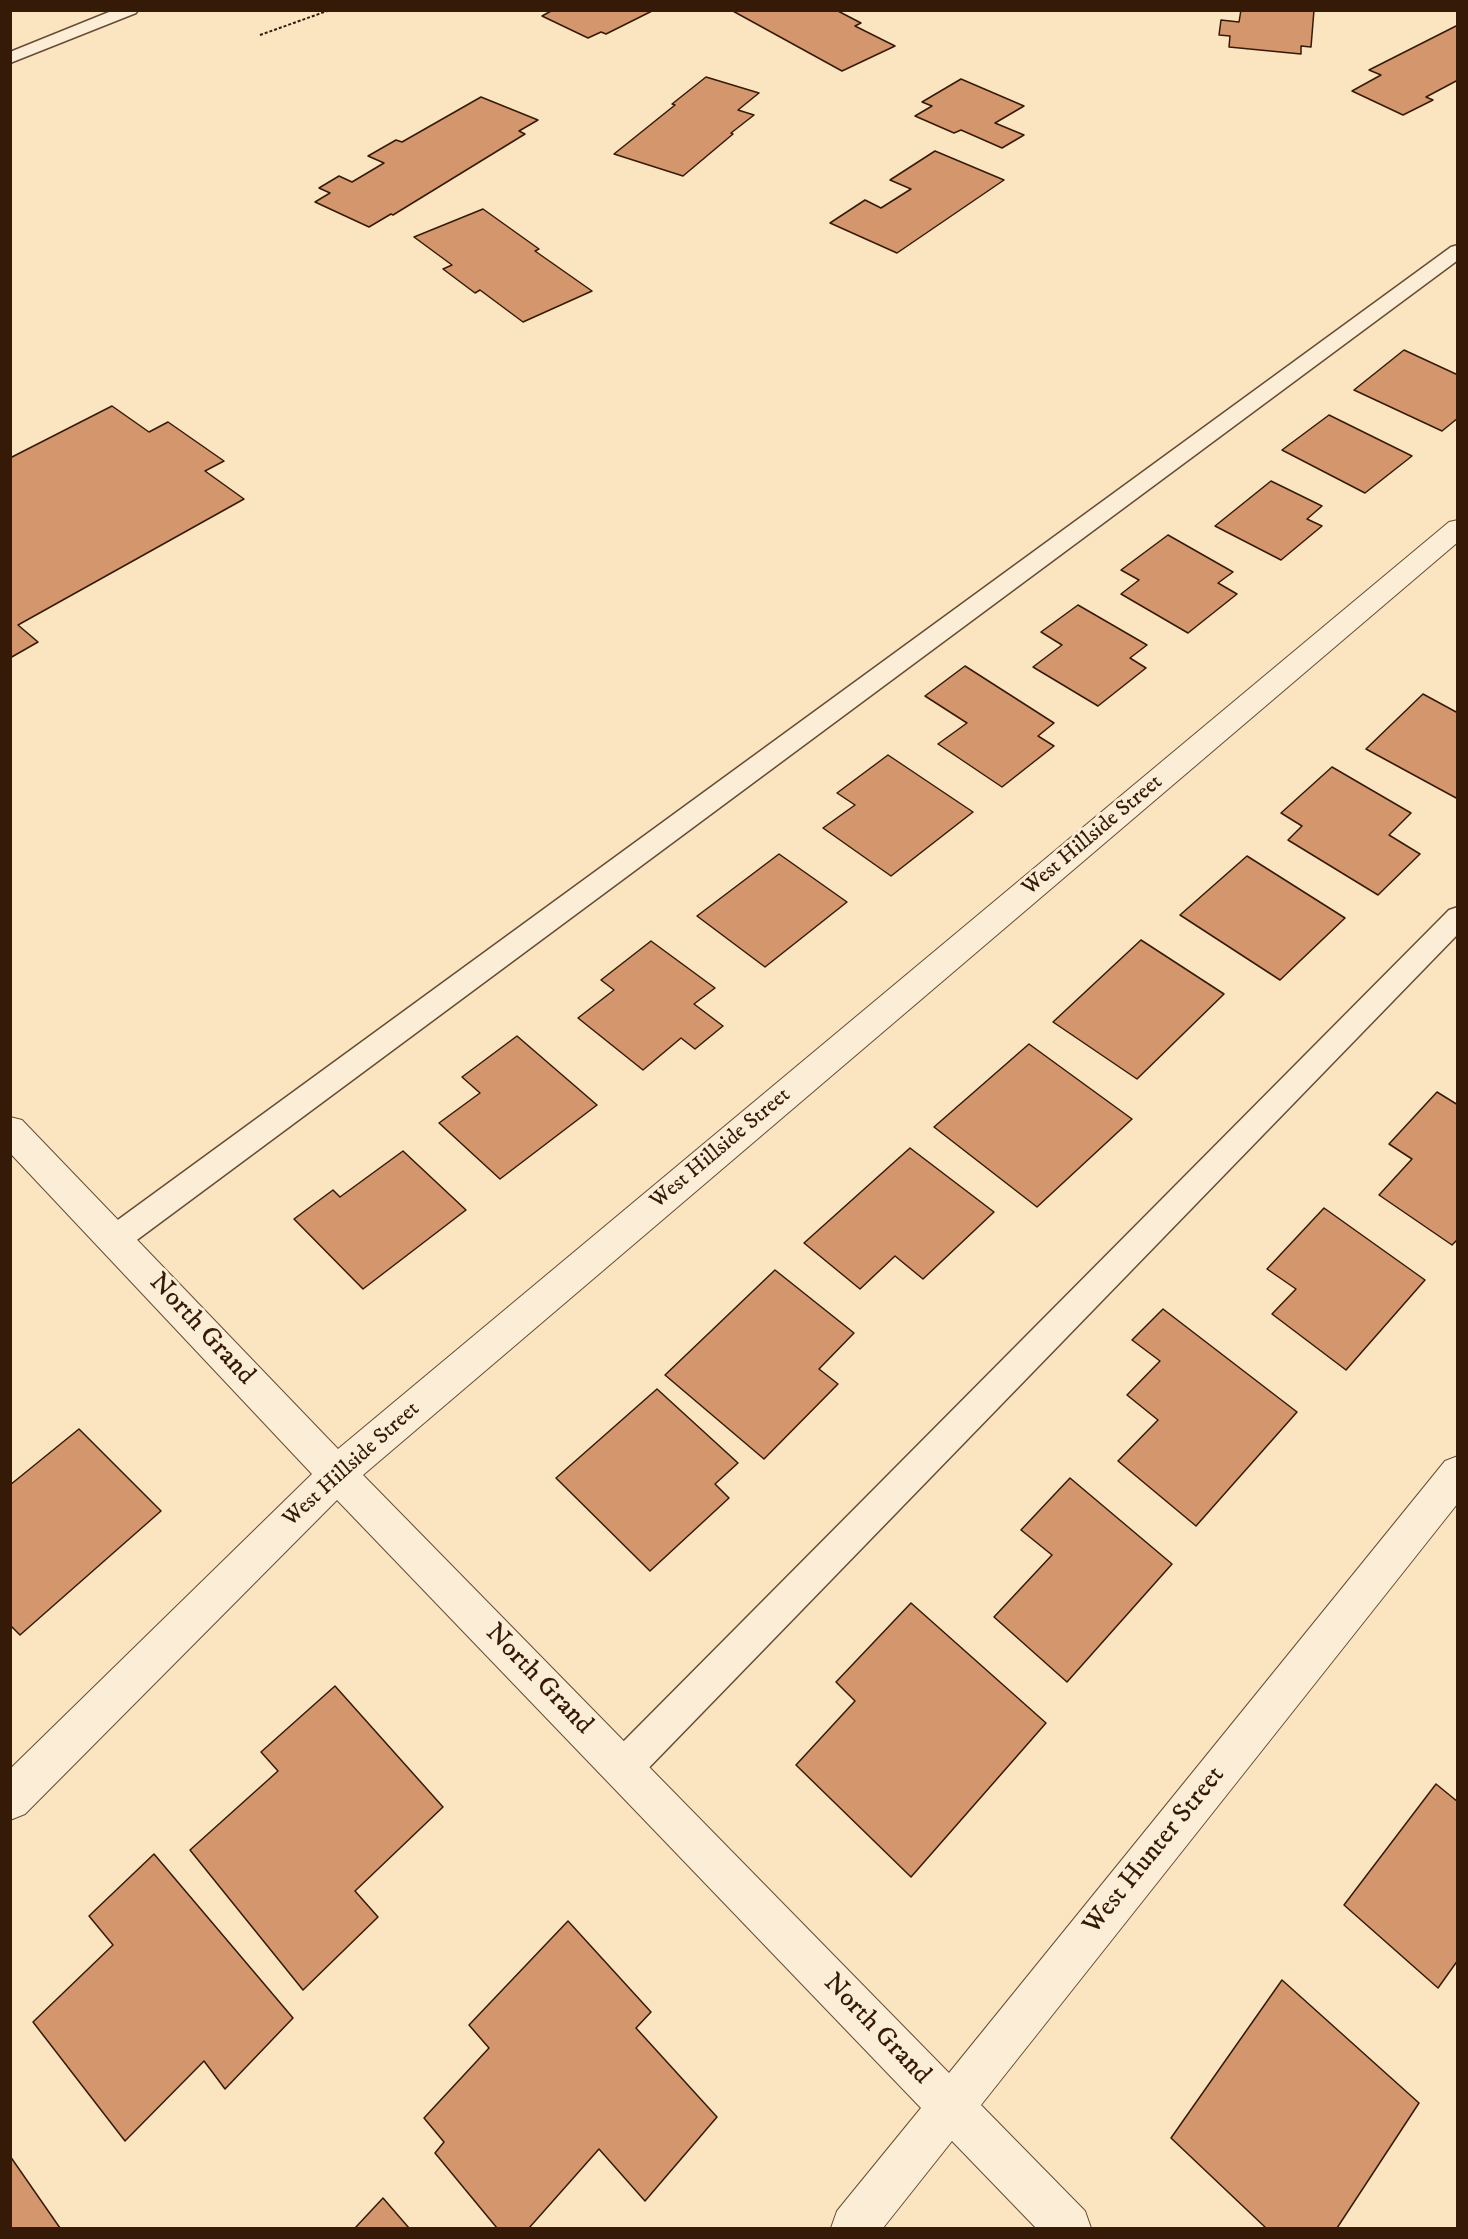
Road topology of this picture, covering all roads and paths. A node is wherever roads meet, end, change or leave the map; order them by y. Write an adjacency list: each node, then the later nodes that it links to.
1 (130, 10): 4 (lane)
2 (330, 10): 3 (path)
3 (260, 35)
4 (10, 58)
5 (1458, 251): 9 (lane)
6 (1458, 528): 11 (street, West Hillside Street)
7 (1458, 917): 12 (lane)
8 (10, 1130): 9 (street, North Grand)
9 (115, 1239): 11 (street, North Grand)
10 (1458, 1473): 14 (street, West Hunter Street)
11 (338, 1474): 12 (street, North Grand); 13 (street, West Hillside Street)
12 (623, 1768): 14 (street, North Grand)
13 (10, 1799)
14 (951, 2107): 15 (street, West Hunter Street); 16 (street, North Grand)
15 (854, 2229)
16 (1068, 2229)

